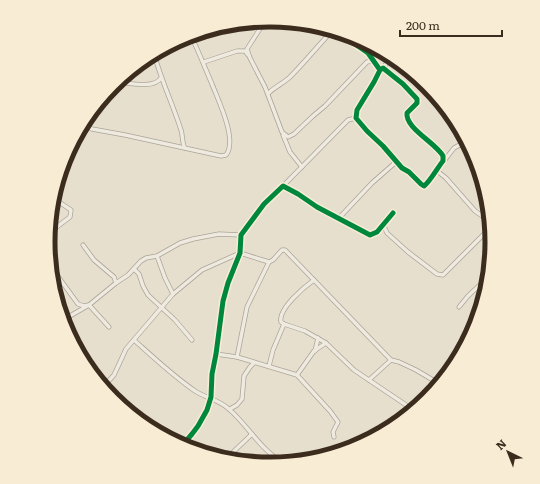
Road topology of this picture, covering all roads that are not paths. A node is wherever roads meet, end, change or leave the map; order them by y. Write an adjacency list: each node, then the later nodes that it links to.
1 (262, 27): 5 (street)
2 (328, 35): 14 (street)
3 (193, 41): 7 (street)
4 (356, 45): 8 (street)
5 (250, 58): 7 (street); 13 (street)
6 (156, 60): 11 (street)
7 (204, 62): 20 (street)
8 (374, 62): 10 (street); 18 (street)
9 (387, 62): 10 (street)
10 (381, 69): 16 (street); 22 (street)
11 (161, 78): 12 (street); 20 (street)
12 (126, 82)
13 (265, 87): 14 (street); 15 (street)
14 (271, 90): 15 (street)
15 (268, 94): 18 (street)
16 (356, 118): 21 (street); 23 (street)
17 (89, 126): 20 (street)
18 (282, 132): 23 (street)
19 (461, 144): 22 (street)
20 (186, 148)
21 (396, 162): 24 (street); 29 (street)
22 (443, 162): 24 (street)
23 (302, 167): 25 (street)
24 (436, 170): 28 (street)
25 (284, 186): 29 (street); 33 (street)
26 (59, 202): 31 (street)
27 (394, 213): 30 (street)
28 (483, 217)
29 (339, 218): 30 (street)
30 (383, 224): 32 (street)
31 (55, 228)
32 (485, 233)
33 (241, 235): 35 (street); 36 (street)
34 (83, 244): 41 (street)
35 (240, 253): 37 (street); 43 (street); 55 (street)
36 (157, 256): 38 (street); 43 (street)
37 (269, 262): 40 (street); 56 (street)
38 (134, 269): 41 (street); 45 (street)
39 (58, 276): 44 (street)
40 (314, 280): 48 (street); 57 (street)
41 (116, 283): 44 (street)
42 (481, 284): 46 (street)
43 (173, 294): 45 (street)
44 (89, 305): 47 (street); 49 (street)
45 (161, 307): 51 (street); 52 (street)
46 (459, 307)
47 (68, 317)
48 (284, 324): 50 (street); 59 (street)
49 (109, 327)
50 (318, 338): 53 (street); 54 (street)
51 (134, 340): 63 (street); 64 (street)
52 (192, 340)
53 (326, 343): 54 (street); 61 (street)
54 (314, 351): 60 (street)
55 (216, 354): 56 (street); 64 (street)
56 (237, 357): 58 (street)
57 (391, 360): 61 (street); 62 (street)
58 (254, 363): 59 (street); 66 (street)
59 (269, 366): 60 (street)
60 (297, 375): 68 (street)
61 (369, 380): 65 (street)
62 (434, 381)
63 (107, 383)
64 (211, 397): 66 (street); 69 (street)
65 (409, 407)
66 (230, 409): 67 (street)
67 (252, 434): 70 (street); 71 (street)
68 (334, 437)
69 (186, 441)
70 (232, 454)
71 (275, 457)

